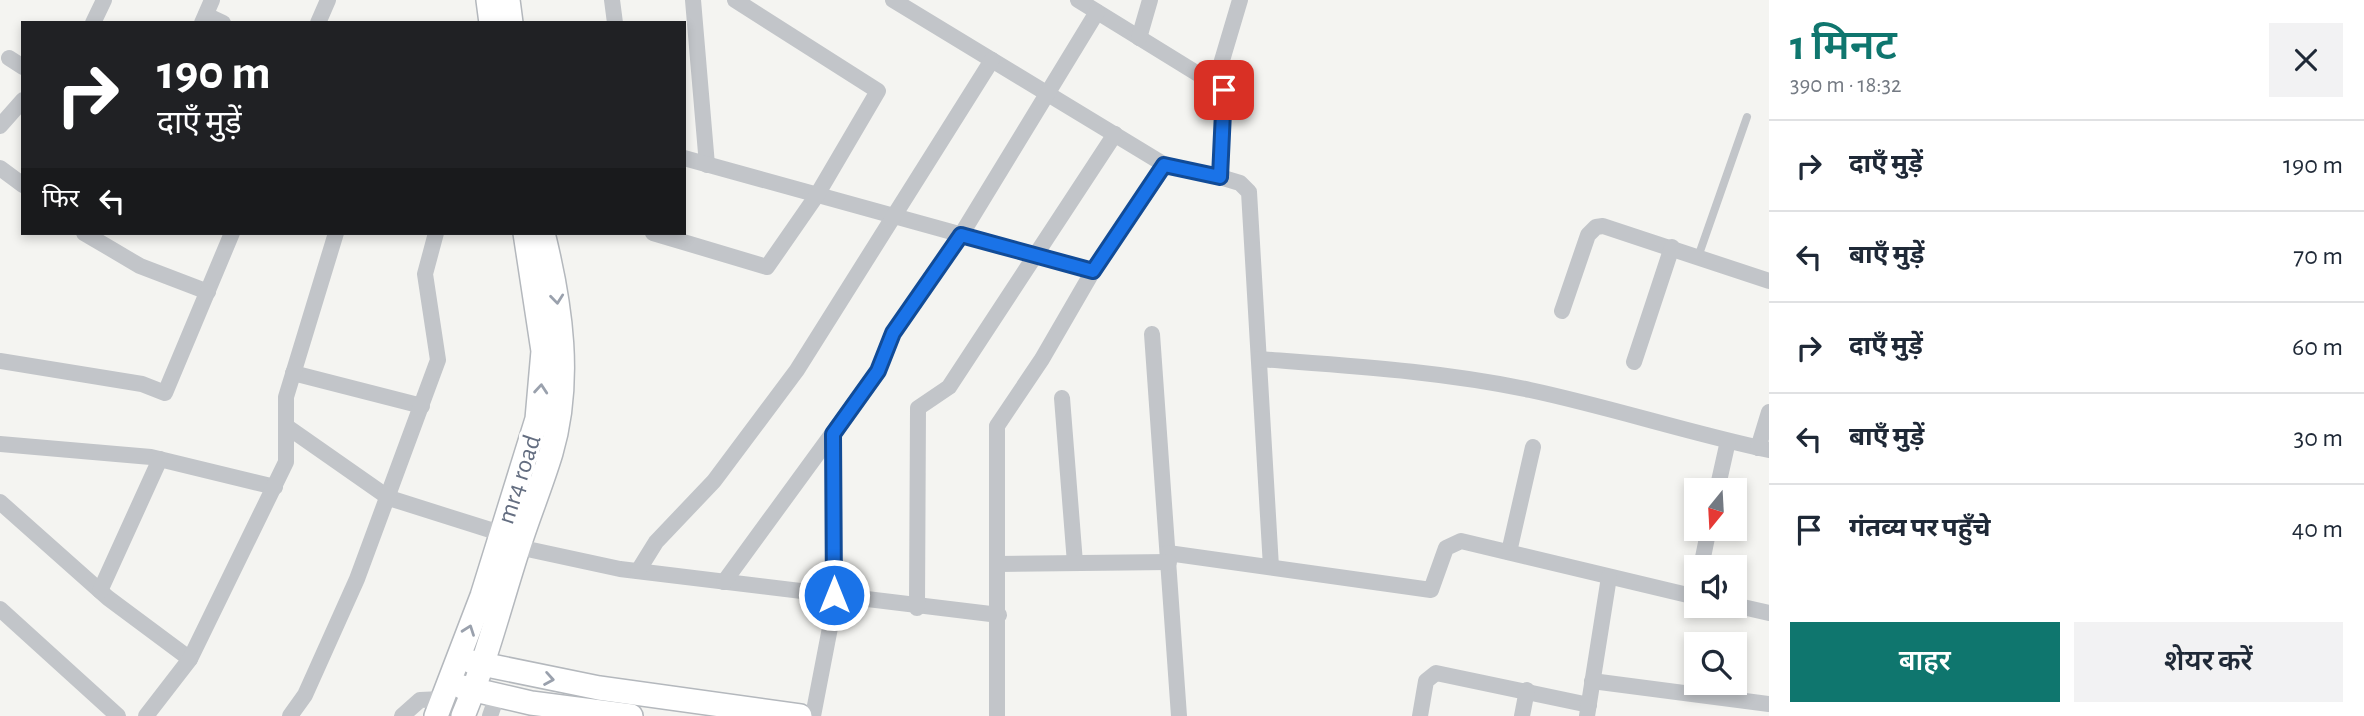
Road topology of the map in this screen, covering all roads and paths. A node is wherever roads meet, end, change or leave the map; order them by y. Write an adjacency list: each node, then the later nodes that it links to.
1 (104, 0): 13 (street)
2 (328, 0): 14 (street)
3 (488, 0): 15 (street)
4 (508, 0): 16 (street)
5 (612, 0): 17 (street)
6 (694, 0): 27 (street)
7 (735, 0): 32 (street)
8 (893, 0): 19 (street)
9 (1078, 0): 12 (street)
10 (1150, 0): 18 (street)
11 (1240, 0): 20 (street)
12 (1097, 12): 18 (street); 21 (street)
13 (94, 21)
14 (319, 21)
15 (491, 21)
16 (511, 21)
17 (615, 21)
18 (1139, 38): 20 (street)
19 (992, 60): 21 (street); 33 (street)
20 (1220, 87): 30 (street)
21 (1047, 93): 25 (street); 41 (street)
22 (21, 102): 24 (street)
23 (1746, 117): 45 (lane)
24 (0, 126)
25 (1115, 134): 28 (street); 44 (street)
26 (686, 159): 27 (street)
27 (707, 165): 32 (street)
28 (1164, 165): 30 (street); 46 (street)
29 (0, 168): 31 (street)
30 (1220, 177): 51 (street)
31 (21, 184)
32 (817, 195): 33 (street); 40 (street)
33 (892, 216): 41 (street); 75 (street)
34 (91, 235): 42 (street)
35 (231, 235): 48 (street)
36 (335, 235): 54 (street)
37 (435, 235): 56 (street)
38 (525, 235): 69 (street, mr4 road, one-way to 38)
39 (543, 235): 69 (street, mr4 road, one-way to 69)
40 (660, 235)
41 (961, 235): 44 (street); 59 (street)
42 (110, 240): 48 (street)
43 (1672, 247): 45 (street); 49 (street); 53 (street)
44 (1034, 255): 46 (street); 81 (street)
45 (1698, 257): 47 (street)
46 (1093, 271): 73 (street)
47 (1769, 281)
48 (208, 292): 52 (street)
49 (1562, 311)
50 (1152, 334): 71 (street)
51 (1259, 359): 60 (street); 74 (street)
52 (0, 361)
53 (1634, 362)
54 (293, 373): 56 (street); 58 (street)
55 (1062, 398): 72 (street)
56 (422, 405): 67 (street)
57 (1769, 412): 63 (street)
58 (286, 426): 66 (street); 67 (street)
59 (833, 434): 77 (street); 80 (street)
60 (1728, 441): 63 (street); 65 (street)
61 (0, 444): 64 (street)
62 (1533, 447): 70 (street)
63 (1764, 449)
64 (160, 459): 66 (street); 78 (street)
65 (1720, 478)
66 (275, 487): 87 (street)
67 (389, 498): 69 (street); 98 (street)
68 (0, 502): 78 (street)
69 (509, 540): 75 (street); 86 (street, mr4 road, one-way to 69); 88 (street, mr4 road)
70 (1509, 552): 74 (street); 76 (street)
71 (1168, 557): 72 (street); 74 (street); 105 (street)
72 (1075, 563): 73 (street)
73 (997, 564): 85 (street)
74 (1271, 567)
75 (638, 571): 77 (street)
76 (1609, 577): 79 (street); 89 (street)
77 (724, 582): 80 (street)
78 (100, 591): 87 (street)
79 (1684, 592)
80 (834, 595): 81 (street); 103 (street)
81 (918, 608): 85 (street)
82 (0, 609): 96 (street)
83 (1747, 609): 84 (street)
84 (1769, 613)
85 (999, 615): 104 (street)
86 (458, 658): 88 (street); 92 (street, mr4 road)
87 (190, 659): 97 (street)
88 (484, 666): 91 (street, mr4 road); 102 (street, one-way to 102)
89 (1592, 681): 93 (street); 95 (street)
90 (1527, 690): 95 (street); 106 (street); 107 (street)
91 (474, 691): 92 (street); 94 (street); 100 (street, mr4 road)
92 (442, 699): 99 (street)
93 (1769, 704)
94 (494, 706): 101 (street)
95 (1588, 710)
96 (118, 716)
97 (146, 716)
98 (290, 716)
99 (402, 716)
100 (463, 716)
101 (631, 716)
102 (800, 716)
103 (813, 716)
104 (997, 716)
105 (1179, 716)
106 (1420, 716)
107 (1522, 716)

